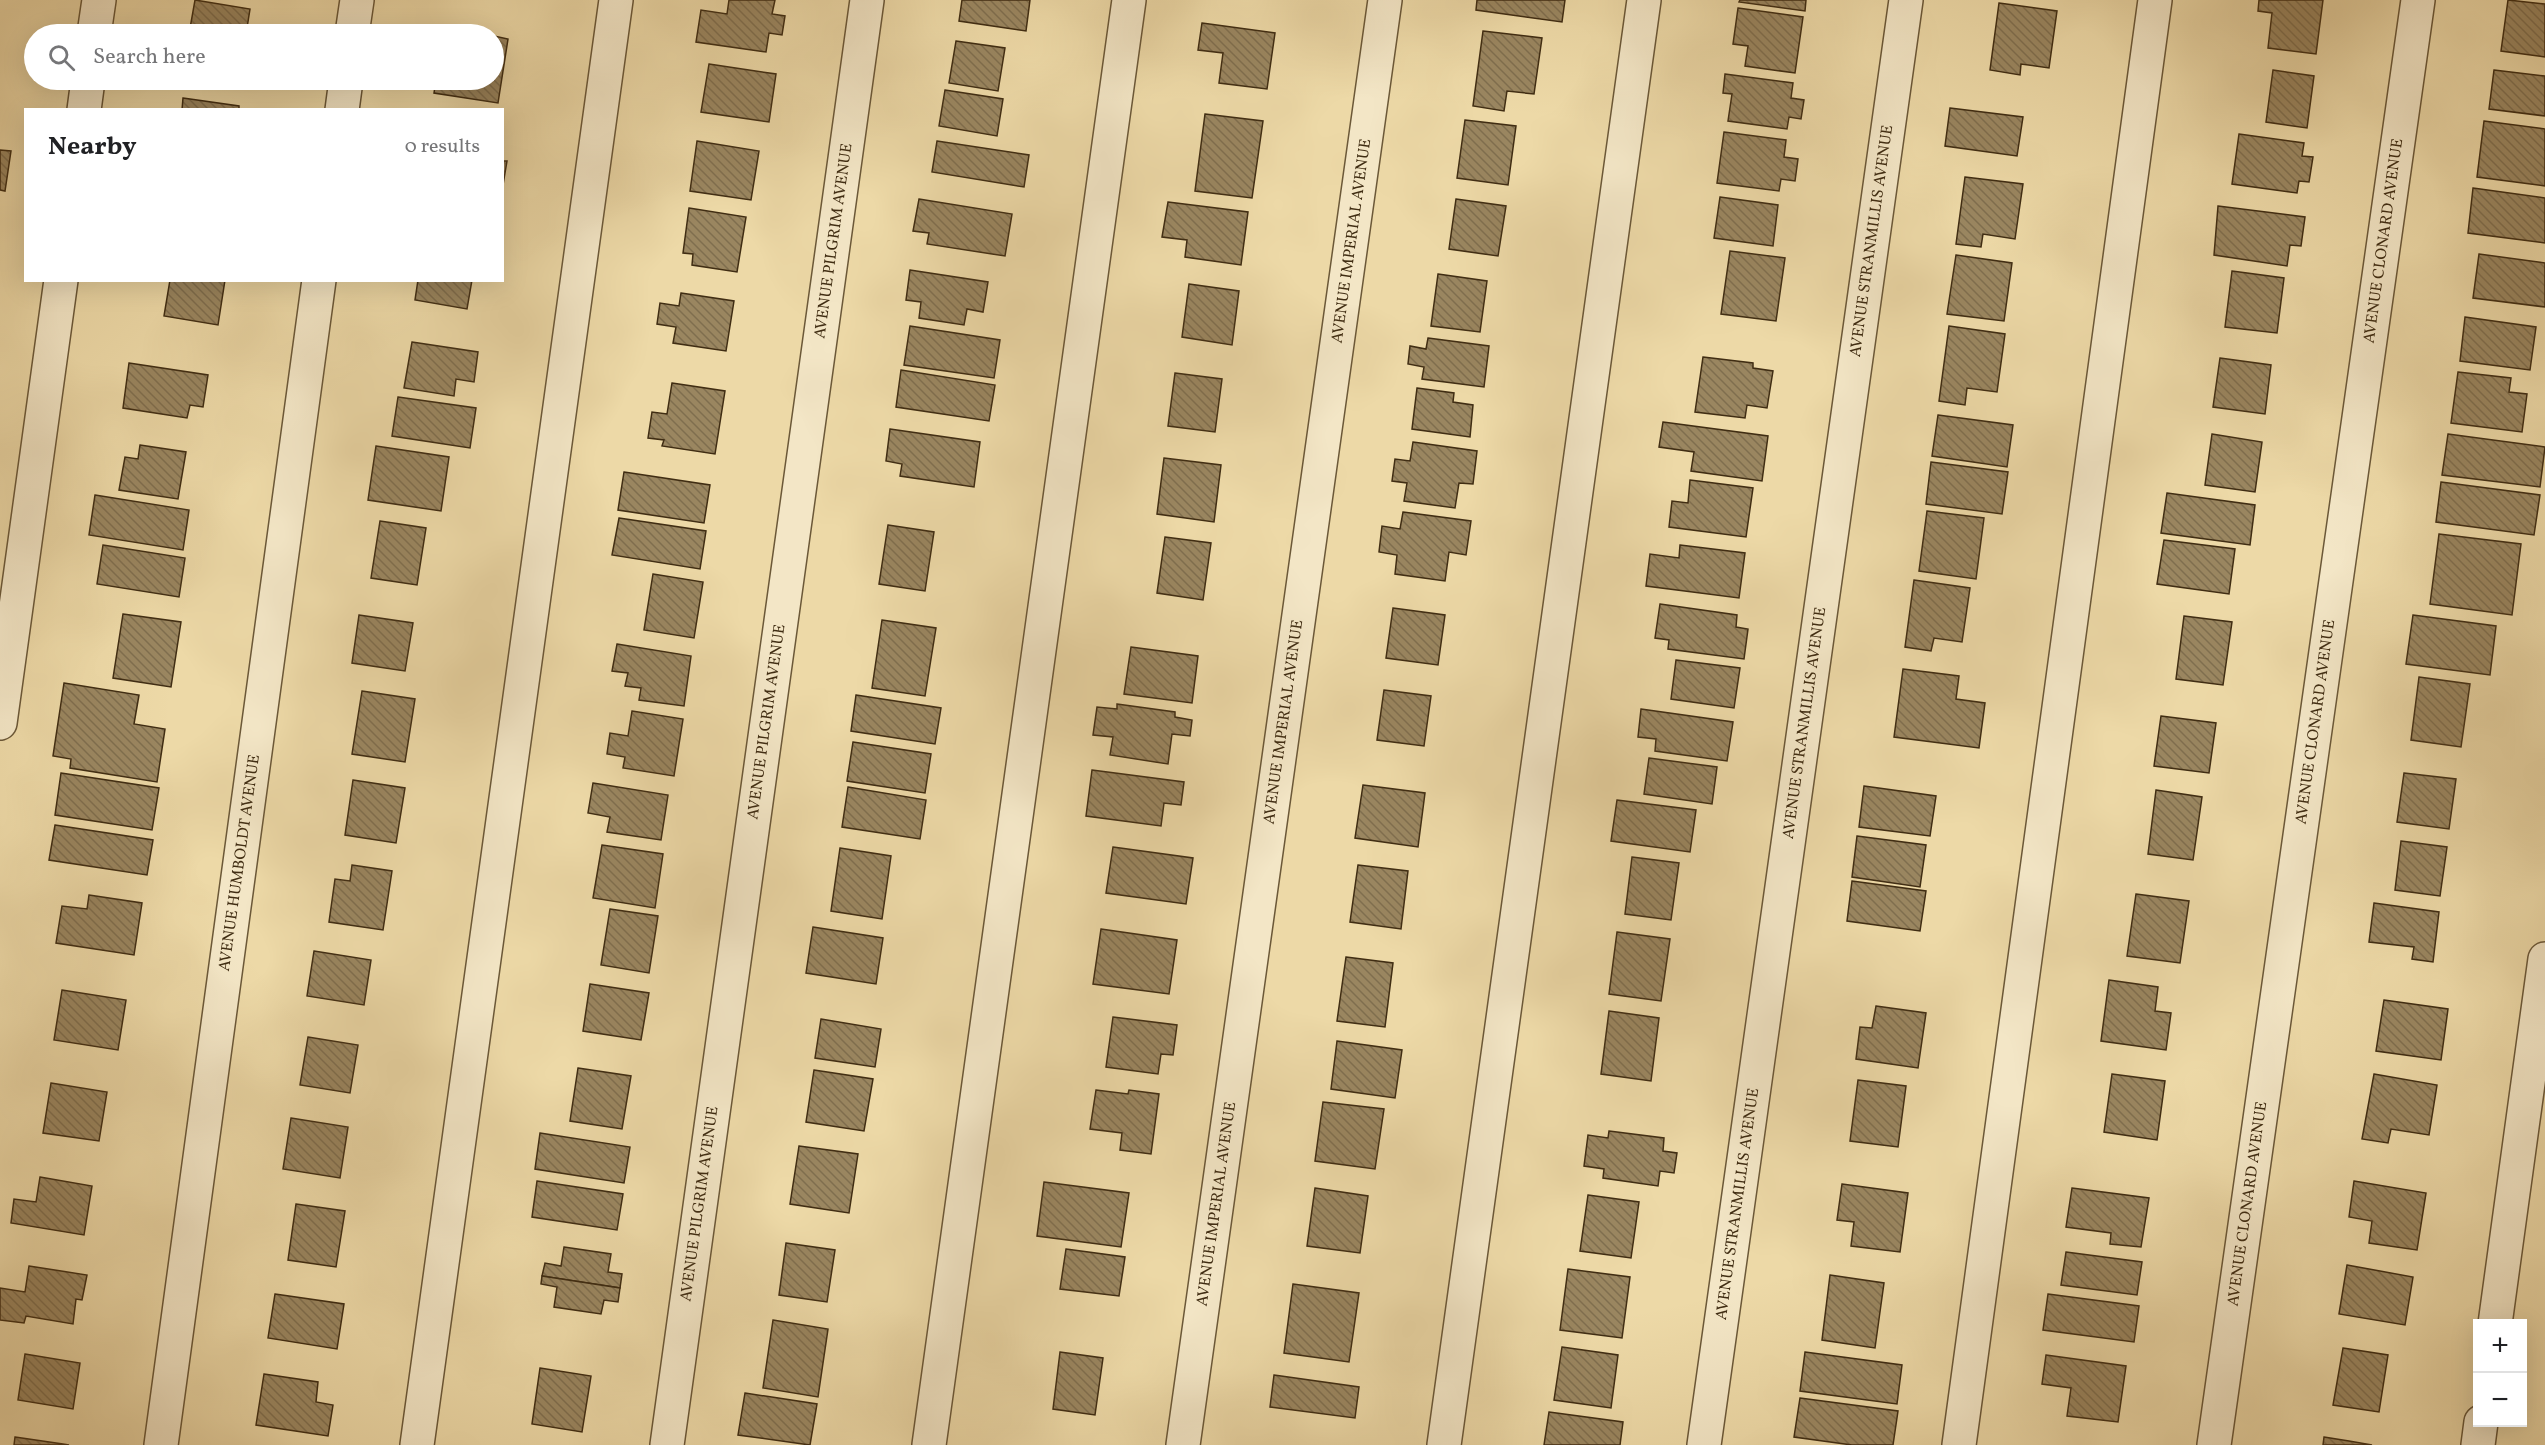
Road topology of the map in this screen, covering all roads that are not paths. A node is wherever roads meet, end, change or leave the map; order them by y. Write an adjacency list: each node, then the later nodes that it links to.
1 (99, 0): 11 (street)
2 (357, 0): 12 (street)
3 (616, 0): 24 (street)
4 (867, 0): 25 (street, AVENUE PILGRIM AVENUE)
5 (1129, 0): 26 (street)
6 (1386, 0): 27 (street, AVENUE IMPERIAL AVENUE)
7 (1644, 0): 28 (street)
8 (1906, 0): 29 (street, AVENUE STRANMILLIS AVENUE)
9 (2155, 0): 30 (street)
10 (2418, 0): 31 (street, AVENUE CLONARD AVENUE)
11 (95, 24)
12 (353, 24)
13 (87, 90): 15 (street)
14 (345, 90): 16 (street)
15 (84, 108)
16 (342, 108)
17 (61, 282): 19 (street)
18 (319, 282): 23 (street, AVENUE HUMBOLDT AVENUE)
19 (0, 723)
20 (2545, 959): 21 (street)
21 (2496, 1319)
22 (2480, 1427): 32 (street)
23 (161, 1445)
24 (417, 1445)
25 (667, 1445)
26 (929, 1445)
27 (1183, 1445)
28 (1444, 1445)
29 (1704, 1445)
30 (1959, 1445)
31 (2214, 1445)
32 (2478, 1445)

